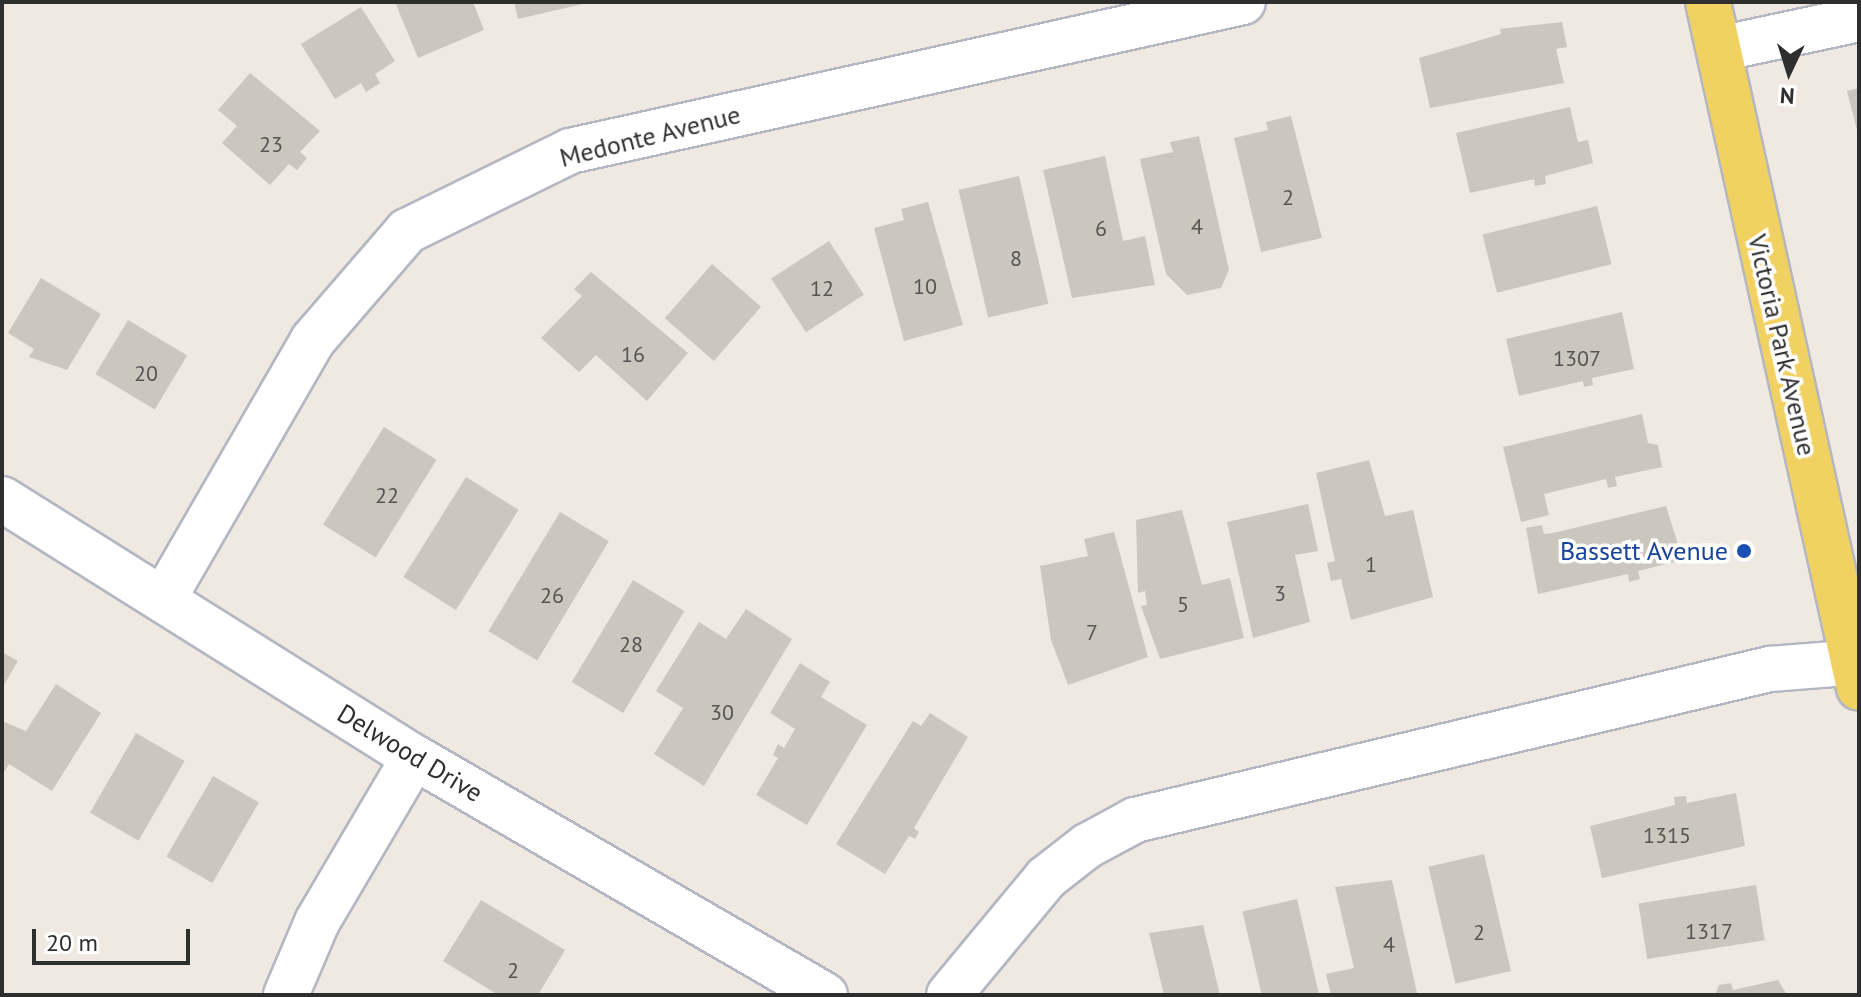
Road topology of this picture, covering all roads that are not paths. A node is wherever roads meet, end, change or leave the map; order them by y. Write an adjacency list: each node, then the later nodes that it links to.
1 (1243, 2): 6 (street, Medonte Avenue)
2 (1708, 2): 4 (main road, Victoria Park Avenue)
3 (1859, 19): 4 (street)
4 (1719, 49): 7 (main road, Victoria Park Avenue)
5 (2, 499): 6 (street, Delwood Drive)
6 (164, 598): 8 (street, Delwood Drive)
7 (1857, 670): 11 (street)
8 (414, 757): 9 (street); 10 (street, Delwood Drive)
9 (286, 995)
10 (825, 995)
11 (949, 995)

